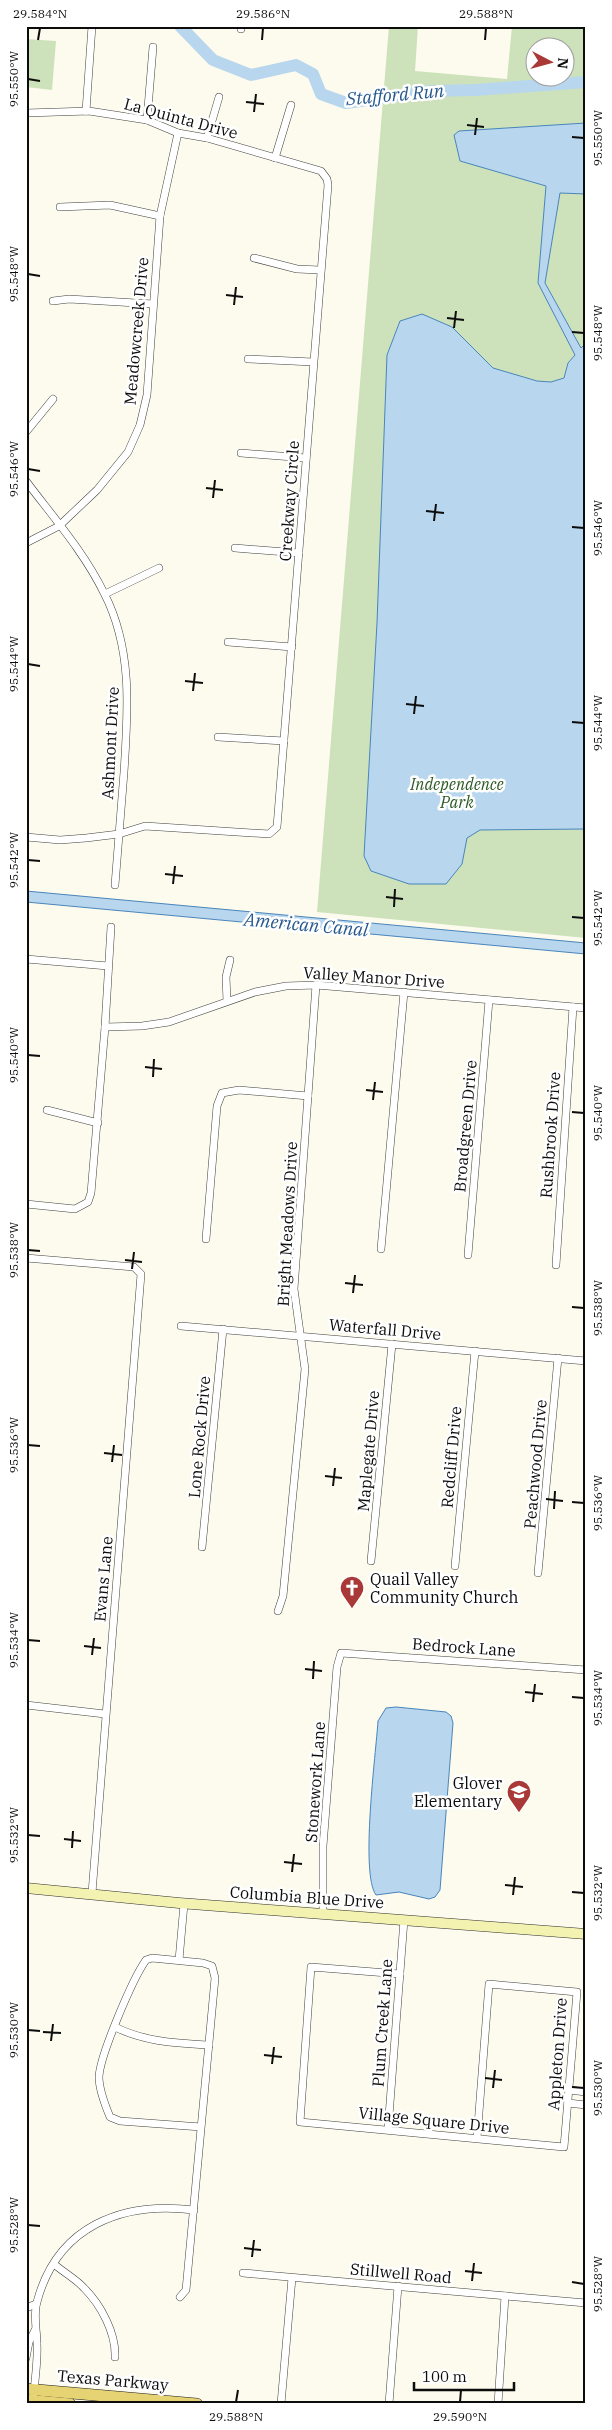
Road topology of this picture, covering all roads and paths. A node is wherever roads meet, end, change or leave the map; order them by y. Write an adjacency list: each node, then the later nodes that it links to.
1 (92, 26): 5 (street)
2 (153, 47): 7 (street)
3 (219, 97): 9 (street)
4 (291, 105): 10 (street)
5 (86, 111): 6 (street, La Quinta Drive); 7 (street, La Quinta Drive)
6 (26, 113)
7 (147, 120): 8 (street, La Quinta Drive)
8 (178, 133): 9 (street, La Quinta Drive); 13 (street, Meadowcreek Drive)
9 (206, 138): 10 (street, La Quinta Drive)
10 (275, 158): 11 (street, La Quinta Drive)
11 (325, 174): 15 (street, Creekway Circle)
12 (60, 207): 13 (street)
13 (160, 216): 17 (street, Meadowcreek Drive)
14 (254, 258): 15 (street)
15 (320, 270): 19 (street, Creekway Circle)
16 (52, 302): 17 (street)
17 (153, 304): 25 (street, Meadowcreek Drive)
18 (248, 359): 19 (street)
19 (313, 362): 23 (street, Creekway Circle)
20 (53, 399): 21 (street)
21 (26, 432)
22 (241, 453): 23 (street)
23 (306, 458): 28 (street, Creekway Circle)
24 (26, 481): 25 (street, Ashmont Drive)
25 (60, 526): 26 (street, Meadowcreek Drive); 30 (street, Ashmont Drive)
26 (26, 543)
27 (235, 548): 28 (street)
28 (299, 552): 32 (street, Creekway Circle)
29 (159, 568): 30 (street)
30 (105, 594): 35 (street, Ashmont Drive)
31 (228, 642): 32 (street)
32 (292, 647): 34 (street, Creekway Circle)
33 (218, 737): 34 (street)
34 (284, 741): 35 (street, Creekway Circle)
35 (119, 834): 36 (street); 37 (street, Ashmont Drive)
36 (26, 836)
37 (115, 885)
38 (111, 927): 41 (street)
39 (26, 958): 41 (street)
40 (230, 960): 45 (street)
41 (108, 966): 48 (street)
42 (316, 985): 43 (street, Valley Manor Drive); 45 (street, Valley Manor Drive); 49 (street, Bright Meadows Drive)
43 (404, 992): 44 (street, Valley Manor Drive); 54 (street)
44 (489, 1000): 46 (street, Valley Manor Drive); 55 (street, Broadgreen Drive)
45 (226, 1001): 48 (street, Valley Manor Drive)
46 (573, 1007): 47 (street, Valley Manor Drive); 57 (street, Rushbrook Drive)
47 (586, 1008)
48 (105, 1027): 51 (street)
49 (308, 1096): 53 (street); 60 (street, Bright Meadows Drive)
50 (47, 1110): 51 (street)
51 (98, 1123): 52 (street)
52 (26, 1204)
53 (206, 1239)
54 (382, 1249)
55 (468, 1255)
56 (26, 1258): 73 (street, Evans Lane)
57 (556, 1265)
58 (181, 1326): 59 (street, Waterfall Drive)
59 (223, 1329): 60 (street, Waterfall Drive); 65 (street, Lone Rock Drive)
60 (302, 1335): 61 (street, Waterfall Drive); 69 (street, Bright Meadows Drive)
61 (392, 1344): 62 (street, Waterfall Drive); 66 (street, Maplegate Drive)
62 (475, 1351): 63 (street, Waterfall Drive); 67 (street, Redcliff Drive)
63 (558, 1358): 64 (street, Waterfall Drive); 68 (street, Peachwood Drive)
64 (586, 1361)
65 (202, 1547)
66 (372, 1562)
67 (455, 1566)
68 (538, 1573)
69 (278, 1612)
70 (341, 1653): 71 (street, Bedrock Lane); 77 (street, Stonework Lane)
71 (586, 1670)
72 (26, 1705): 73 (street)
73 (105, 1714): 75 (street, Evans Lane)
74 (26, 1888): 75 (street, Columbia Blue Drive)
75 (92, 1893): 76 (street, Columbia Blue Drive)
76 (184, 1904): 77 (street, Columbia Blue Drive); 80 (street)
77 (324, 1913): 78 (street, Columbia Blue Drive)
78 (404, 1920): 79 (street, Columbia Blue Drive); 81 (street, Plum Creek Lane)
79 (586, 1934)
80 (179, 1960): 82 (street); 83 (street)
81 (400, 1974): 89 (street, Plum Creek Lane); 89 (street, Village Square Drive)
82 (115, 2028): 83 (street); 88 (street)
83 (209, 2045): 88 (street)
84 (569, 2090): 85 (street); 86 (street, Appleton Drive); 90 (street, Appleton Drive)
85 (586, 2092)
86 (568, 2103): 87 (street); 91 (street, Appleton Drive)
87 (586, 2105)
88 (202, 2127): 92 (street)
89 (388, 2129): 90 (street, Village Square Drive)
90 (477, 2138): 91 (street, Village Square Drive)
91 (564, 2146)
92 (194, 2210): 93 (street); 98 (street)
93 (54, 2264): 100 (street); 104 (street)
94 (243, 2273): 95 (street, Stillwell Road)
95 (292, 2278): 96 (street, Stillwell Road); 109 (street)
96 (398, 2286): 97 (street, Stillwell Road); 110 (street)
97 (506, 2296): 99 (street, Stillwell Road); 111 (street)
98 (180, 2297)
99 (586, 2303)
100 (36, 2304): 101 (street); 103 (street)
101 (26, 2308)
102 (27, 2327): 103 (street)
103 (35, 2330): 105 (street); 106 (street)
104 (115, 2356)
105 (26, 2358)
106 (31, 2397): 107 (main road, Texas Parkway); 108 (main road, Texas Parkway)
107 (70, 2404)
108 (196, 2404)
109 (280, 2404)
110 (389, 2404)
111 (498, 2404)

